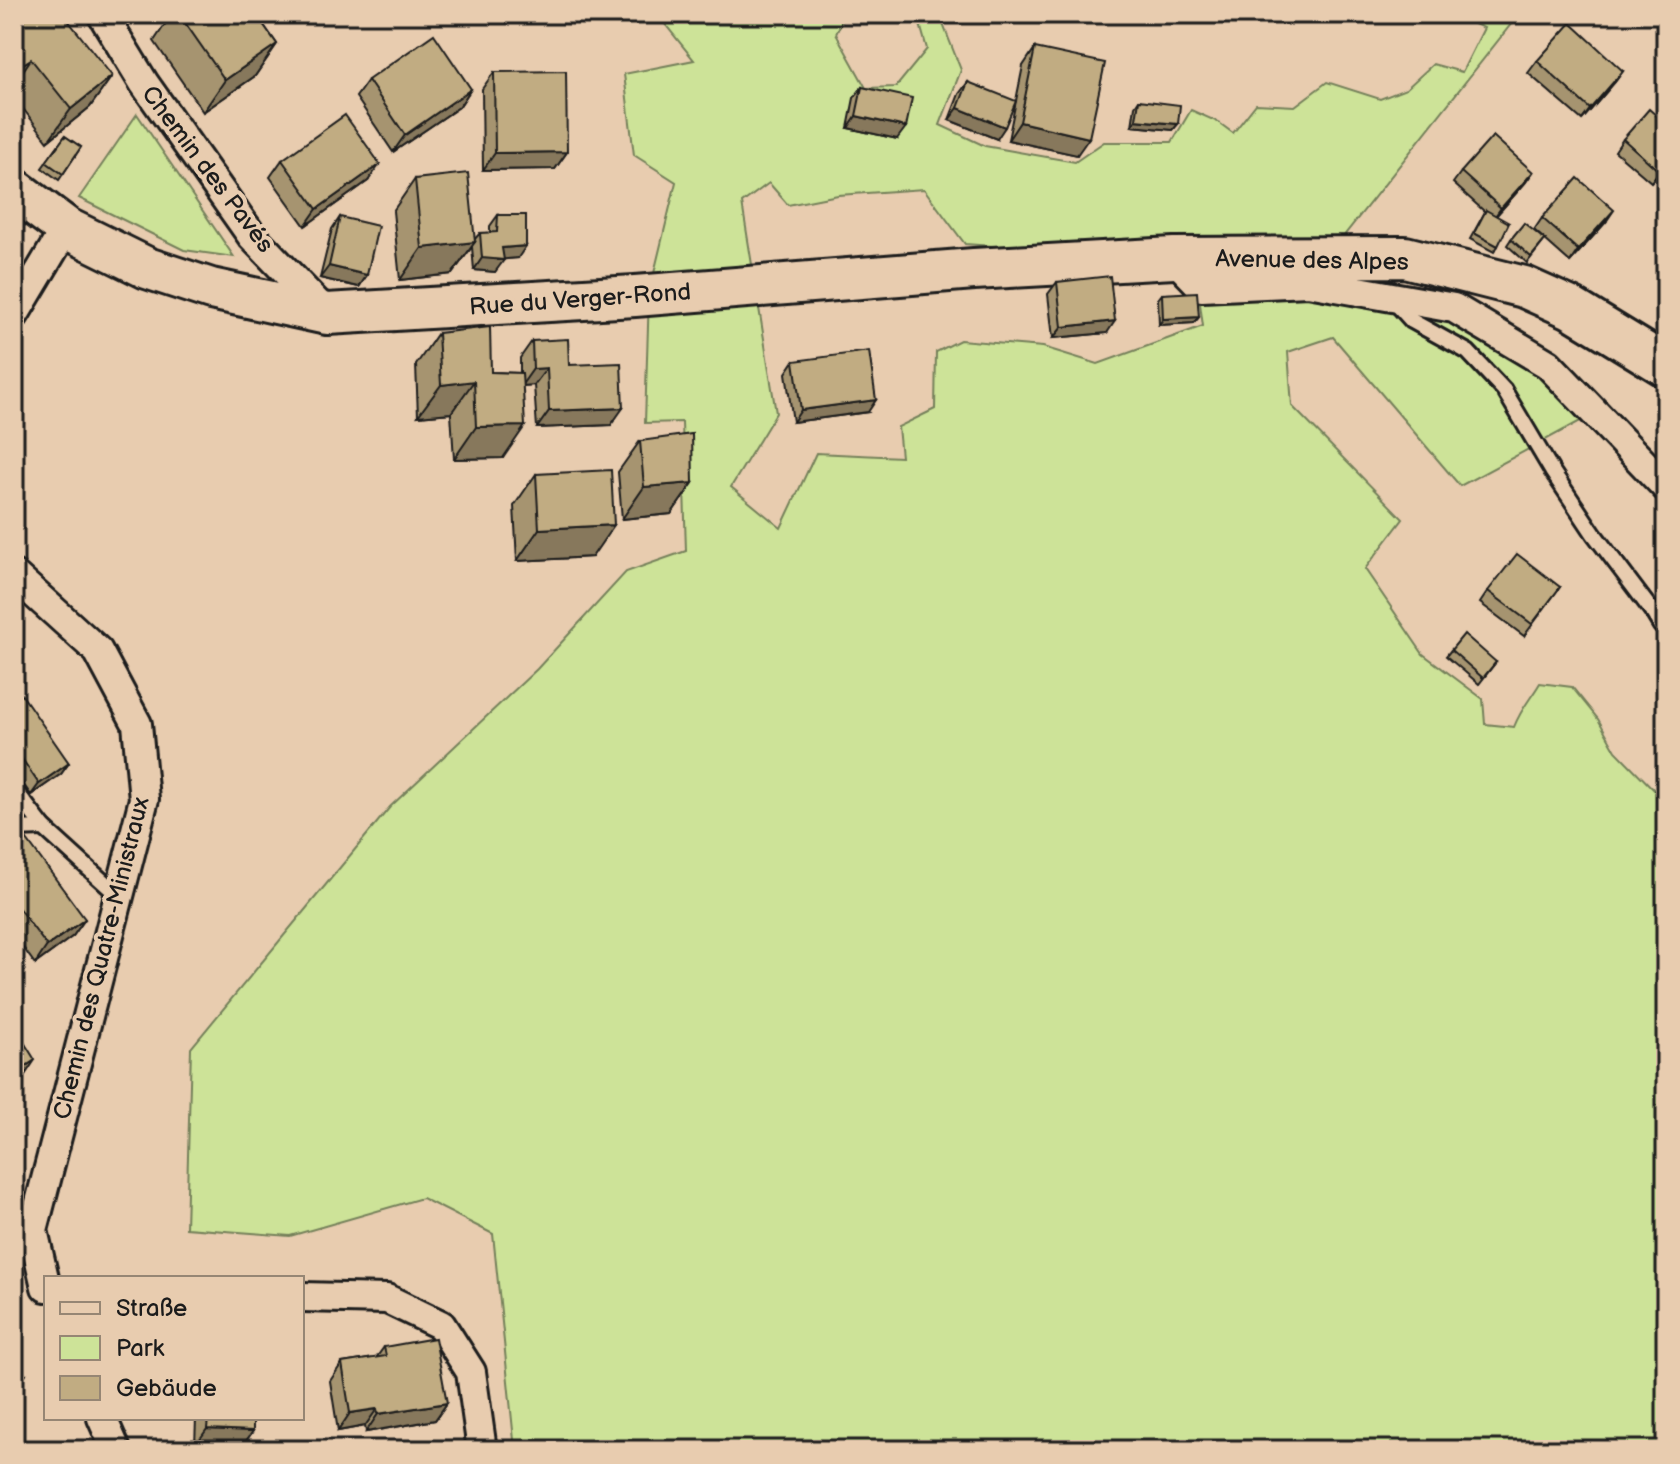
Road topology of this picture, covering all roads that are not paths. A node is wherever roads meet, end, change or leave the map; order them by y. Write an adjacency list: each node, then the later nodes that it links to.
1 (102, 14): 6 (street, Chemin des Pavés)
2 (14, 189): 3 (main road, Rue du Verger-Rond)
3 (66, 228): 6 (main road, Rue du Verger-Rond); 7 (street)
4 (1174, 258): 5 (street); 6 (main road, Rue du Verger-Rond); 8 (main road, Avenue des Alpes)
5 (1391, 297): 9 (street); 11 (lane)
6 (327, 314)
7 (14, 315)
8 (1666, 366)
9 (1666, 487)
10 (14, 575): 15 (street, Chemin des Quatre-Ministraux)
11 (1661, 626)
12 (14, 789): 13 (lane)
13 (44, 828): 14 (lane); 15 (lane)
14 (14, 829)
15 (120, 898): 17 (street, Chemin des Quatre-Ministraux)
16 (14, 1235): 18 (street)
17 (44, 1280)
18 (44, 1282)
19 (304, 1297): 22 (street)
20 (103, 1420): 21 (street)
21 (116, 1450)
22 (482, 1450)

